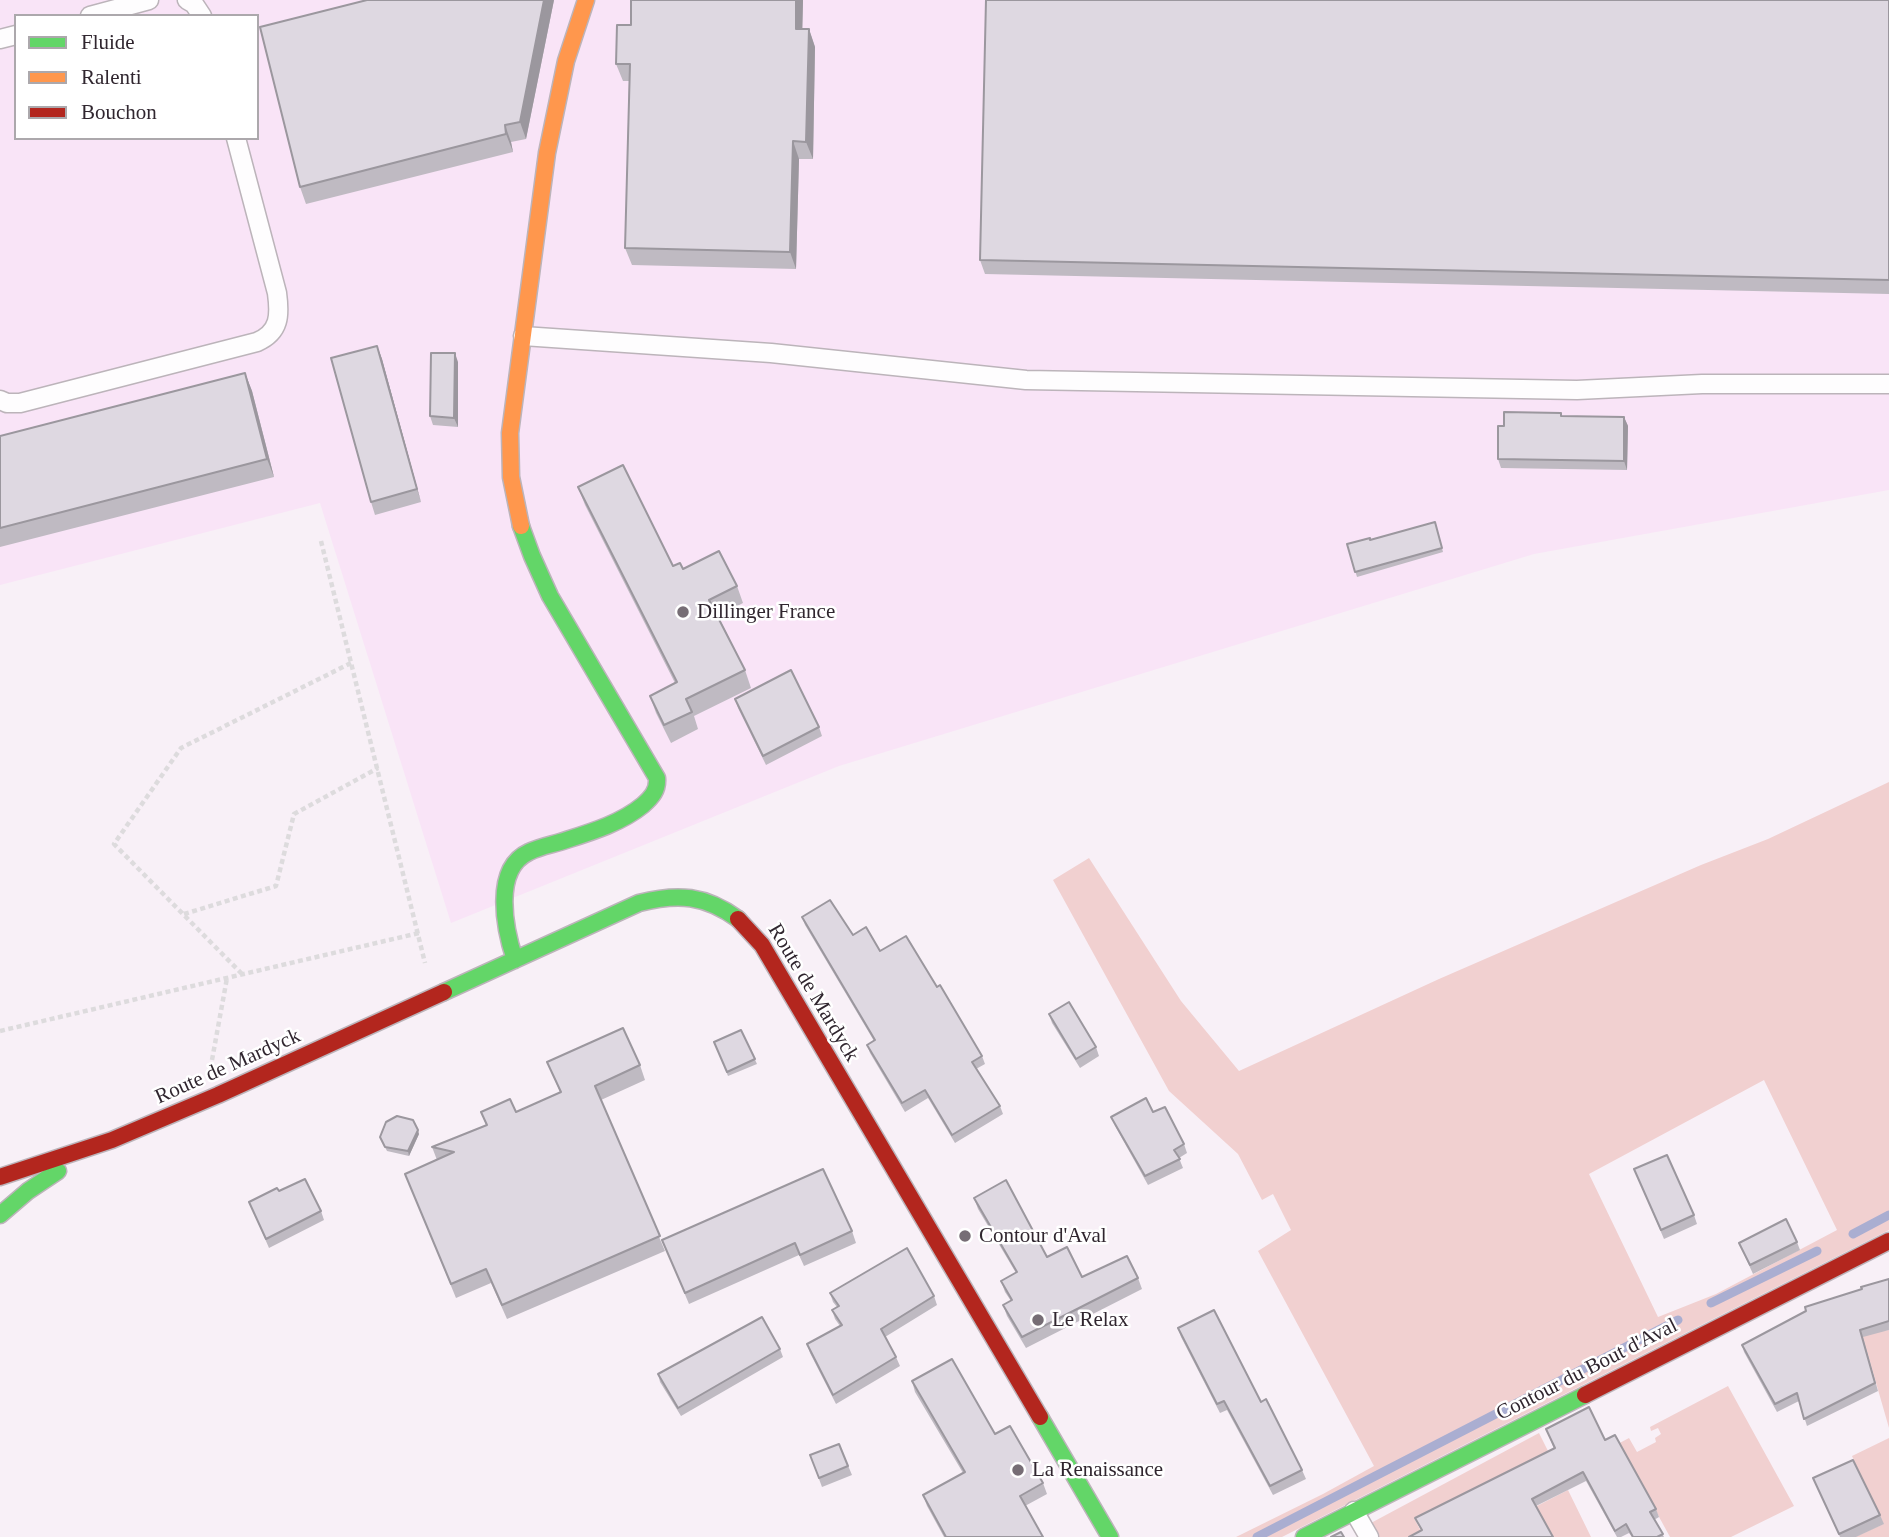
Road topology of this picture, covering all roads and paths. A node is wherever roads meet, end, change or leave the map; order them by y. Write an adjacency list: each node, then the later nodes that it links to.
1 (149, 0): 4 (lane)
2 (187, 0): 5 (lane)
3 (586, 0): 7 (street)
4 (97, 14)
5 (201, 14)
6 (237, 140): 9 (lane)
7 (523, 336): 8 (lane); 15 (street)
8 (1889, 384)
9 (0, 400)
10 (321, 541): 11 (path)
11 (351, 663): 12 (path); 13 (path)
12 (378, 768): 13 (path); 14 (path)
13 (184, 915): 16 (path)
14 (419, 933): 16 (path); 18 (path)
15 (515, 960): 18 (street, Route de Mardyck); 26 (street, Route de Mardyck)
16 (242, 974): 17 (path)
17 (227, 978): 19 (path); 20 (path)
18 (433, 998): 20 (street, Route de Mardyck)
19 (0, 1031)
20 (218, 1096): 21 (street, Route de Mardyck)
21 (112, 1140): 22 (street, Route de Mardyck); 23 (street, Route de Mardyck)
22 (0, 1177)
23 (0, 1215)
24 (1889, 1241): 25 (street, Contour du Bout d'Aval)
25 (1354, 1511): 27 (street, Contour du Bout d'Aval); 28 (lane)
26 (1110, 1537)
27 (1304, 1537)
28 (1369, 1537)

